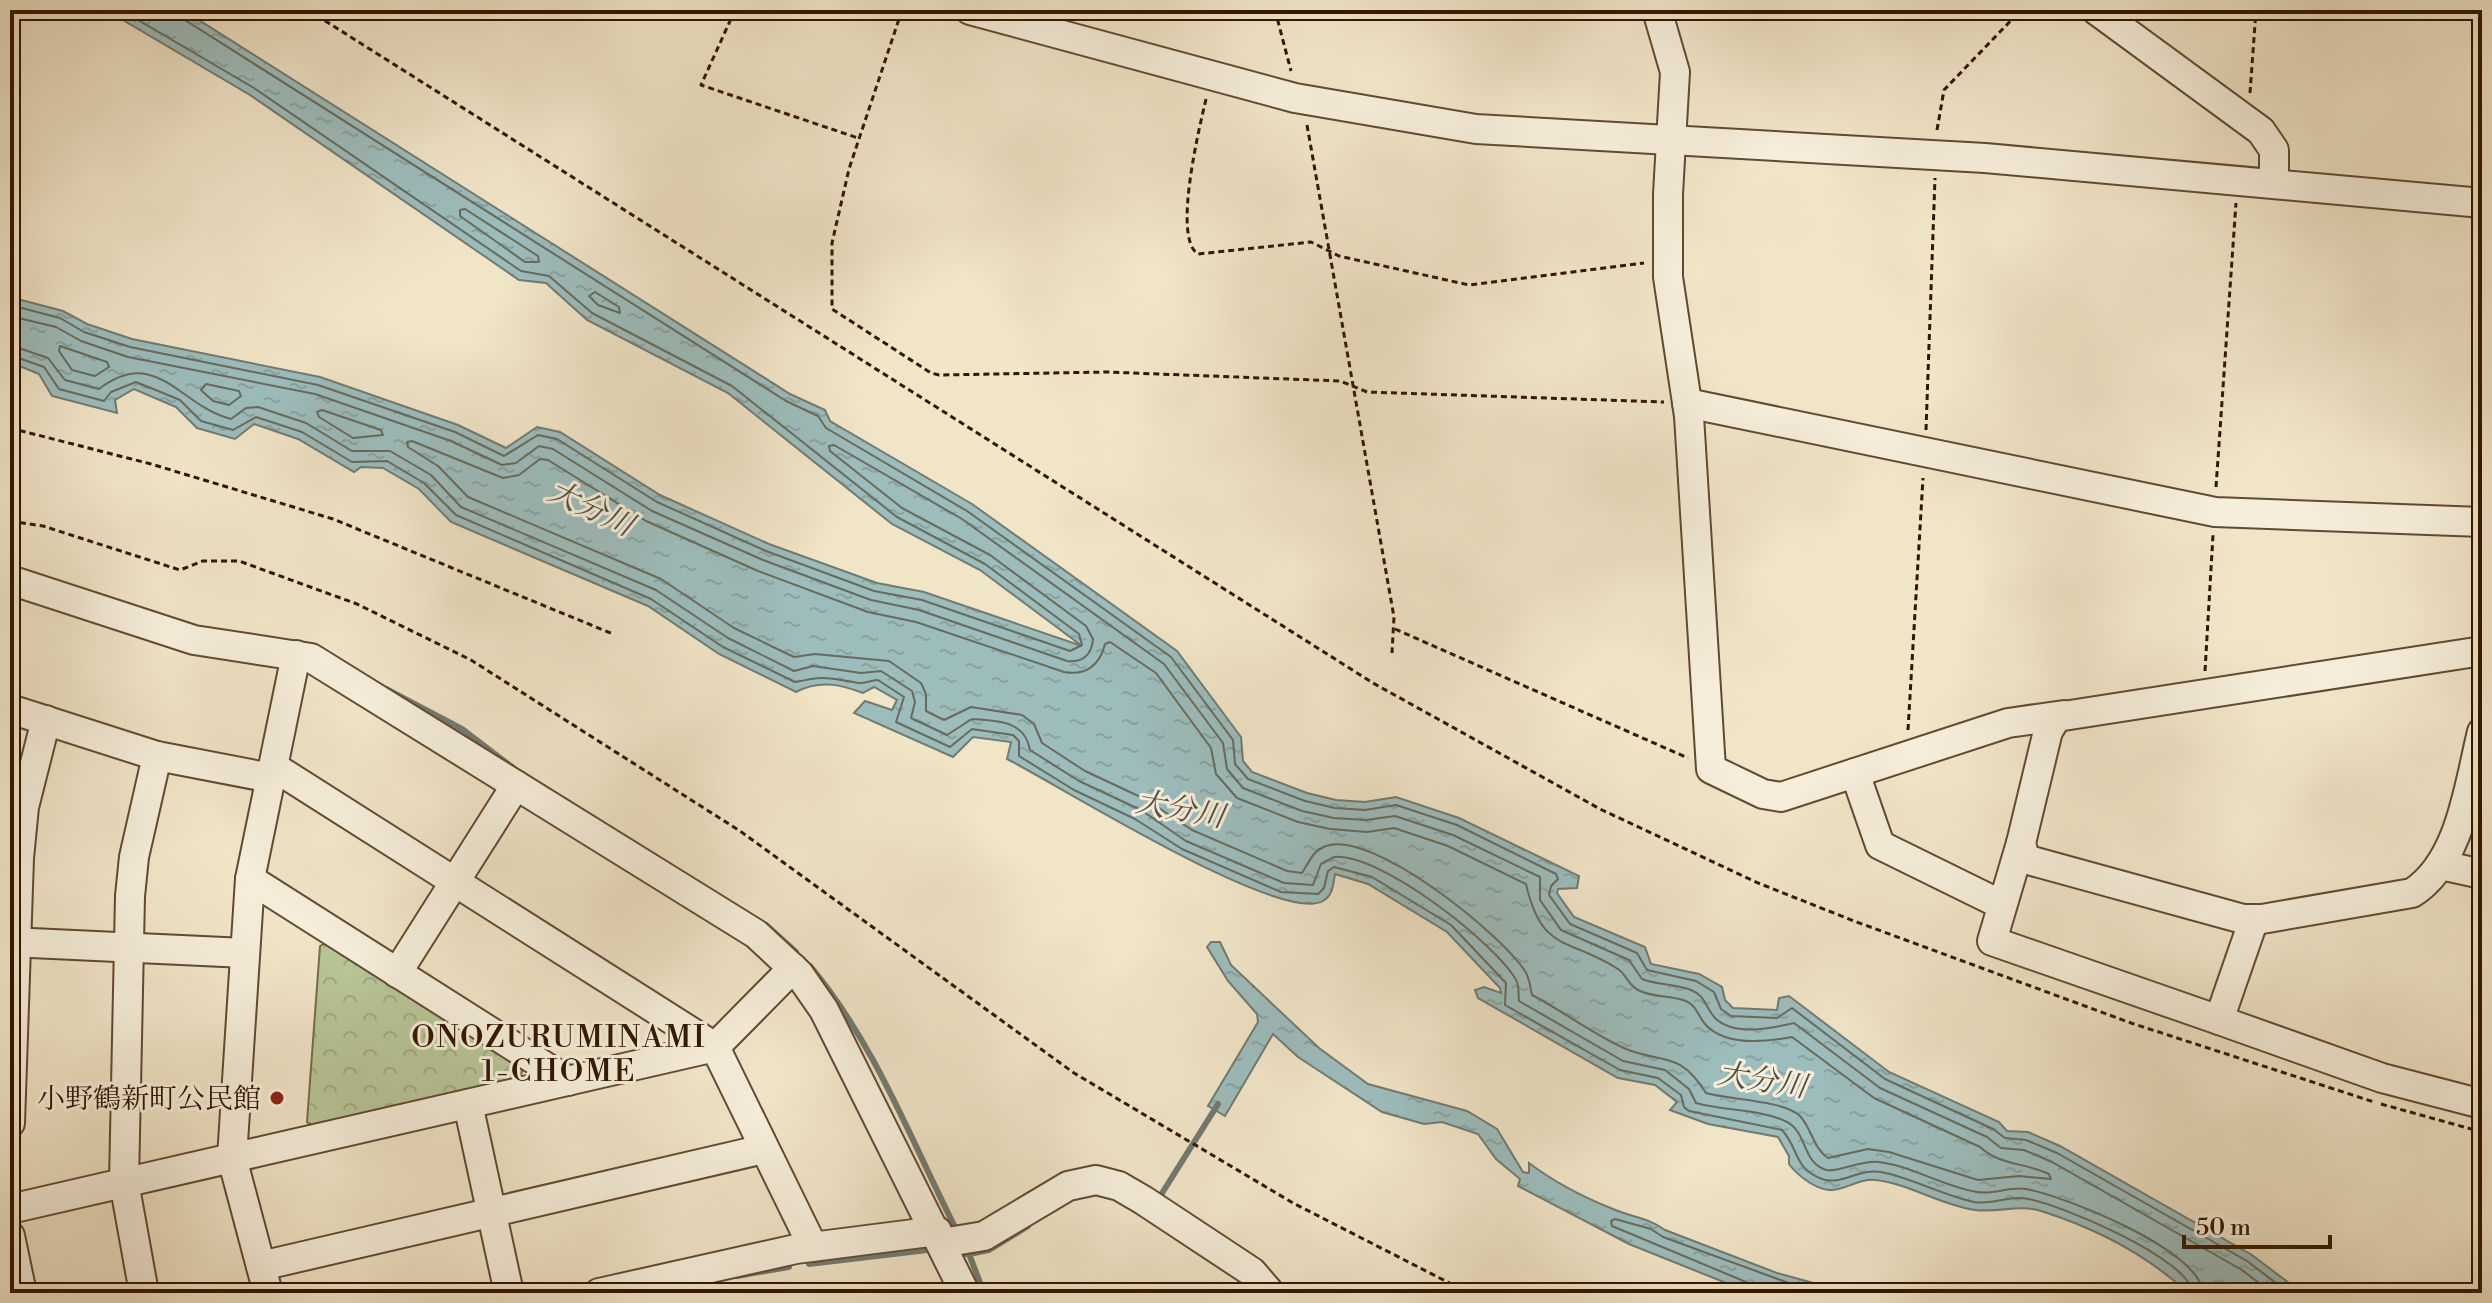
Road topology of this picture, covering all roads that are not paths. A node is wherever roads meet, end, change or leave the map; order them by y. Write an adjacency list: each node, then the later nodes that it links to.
1 (970, 10): 4 (street)
2 (1657, 10): 4 (street)
3 (2096, 10): 5 (street)
4 (1670, 141): 5 (street); 7 (street)
5 (2274, 183): 6 (street)
6 (2482, 203)
7 (1687, 403): 8 (street); 18 (street)
8 (2482, 522)
9 (10, 580): 11 (street)
10 (2482, 651): 13 (street)
11 (296, 655): 17 (street); 19 (street)
12 (10, 709): 14 (street)
13 (2064, 715): 18 (street); 20 (street)
14 (46, 720): 16 (street); 27 (street)
15 (2482, 732): 21 (street)
16 (157, 756): 17 (street); 28 (street)
17 (272, 773): 23 (street); 24 (street)
18 (1855, 773): 25 (street)
19 (516, 785): 24 (street); 30 (street)
20 (2021, 843): 25 (street); 26 (street)
21 (2441, 865): 22 (street); 26 (street)
22 (2482, 874)
23 (250, 879): 29 (street); 31 (street)
24 (456, 881): 31 (street); 33 (street)
25 (2002, 905): 32 (street)
26 (2254, 919): 32 (street)
27 (13, 942): 28 (street); 37 (street)
28 (129, 946): 29 (street); 40 (street)
29 (245, 953): 39 (street)
30 (793, 968): 33 (street); 44 (street)
31 (397, 973): 34 (street)
32 (2219, 1020): 36 (street)
33 (715, 1047): 34 (street); 38 (street)
34 (568, 1081): 35 (street)
35 (468, 1104): 39 (street); 42 (street)
36 (2482, 1104)
37 (10, 1123)
38 (764, 1149): 42 (street); 45 (street)
39 (232, 1158): 40 (street); 46 (street)
40 (124, 1182): 41 (street); 48 (street)
41 (10, 1209)
42 (491, 1213): 46 (street); 49 (street)
43 (10, 1236): 47 (street)
44 (939, 1237): 45 (street); 51 (street); 52 (street)
45 (813, 1247): 50 (street)
46 (265, 1280)
47 (22, 1293)
48 (144, 1293)
49 (509, 1293)
50 (599, 1293)
51 (965, 1293)
52 (1270, 1293)

